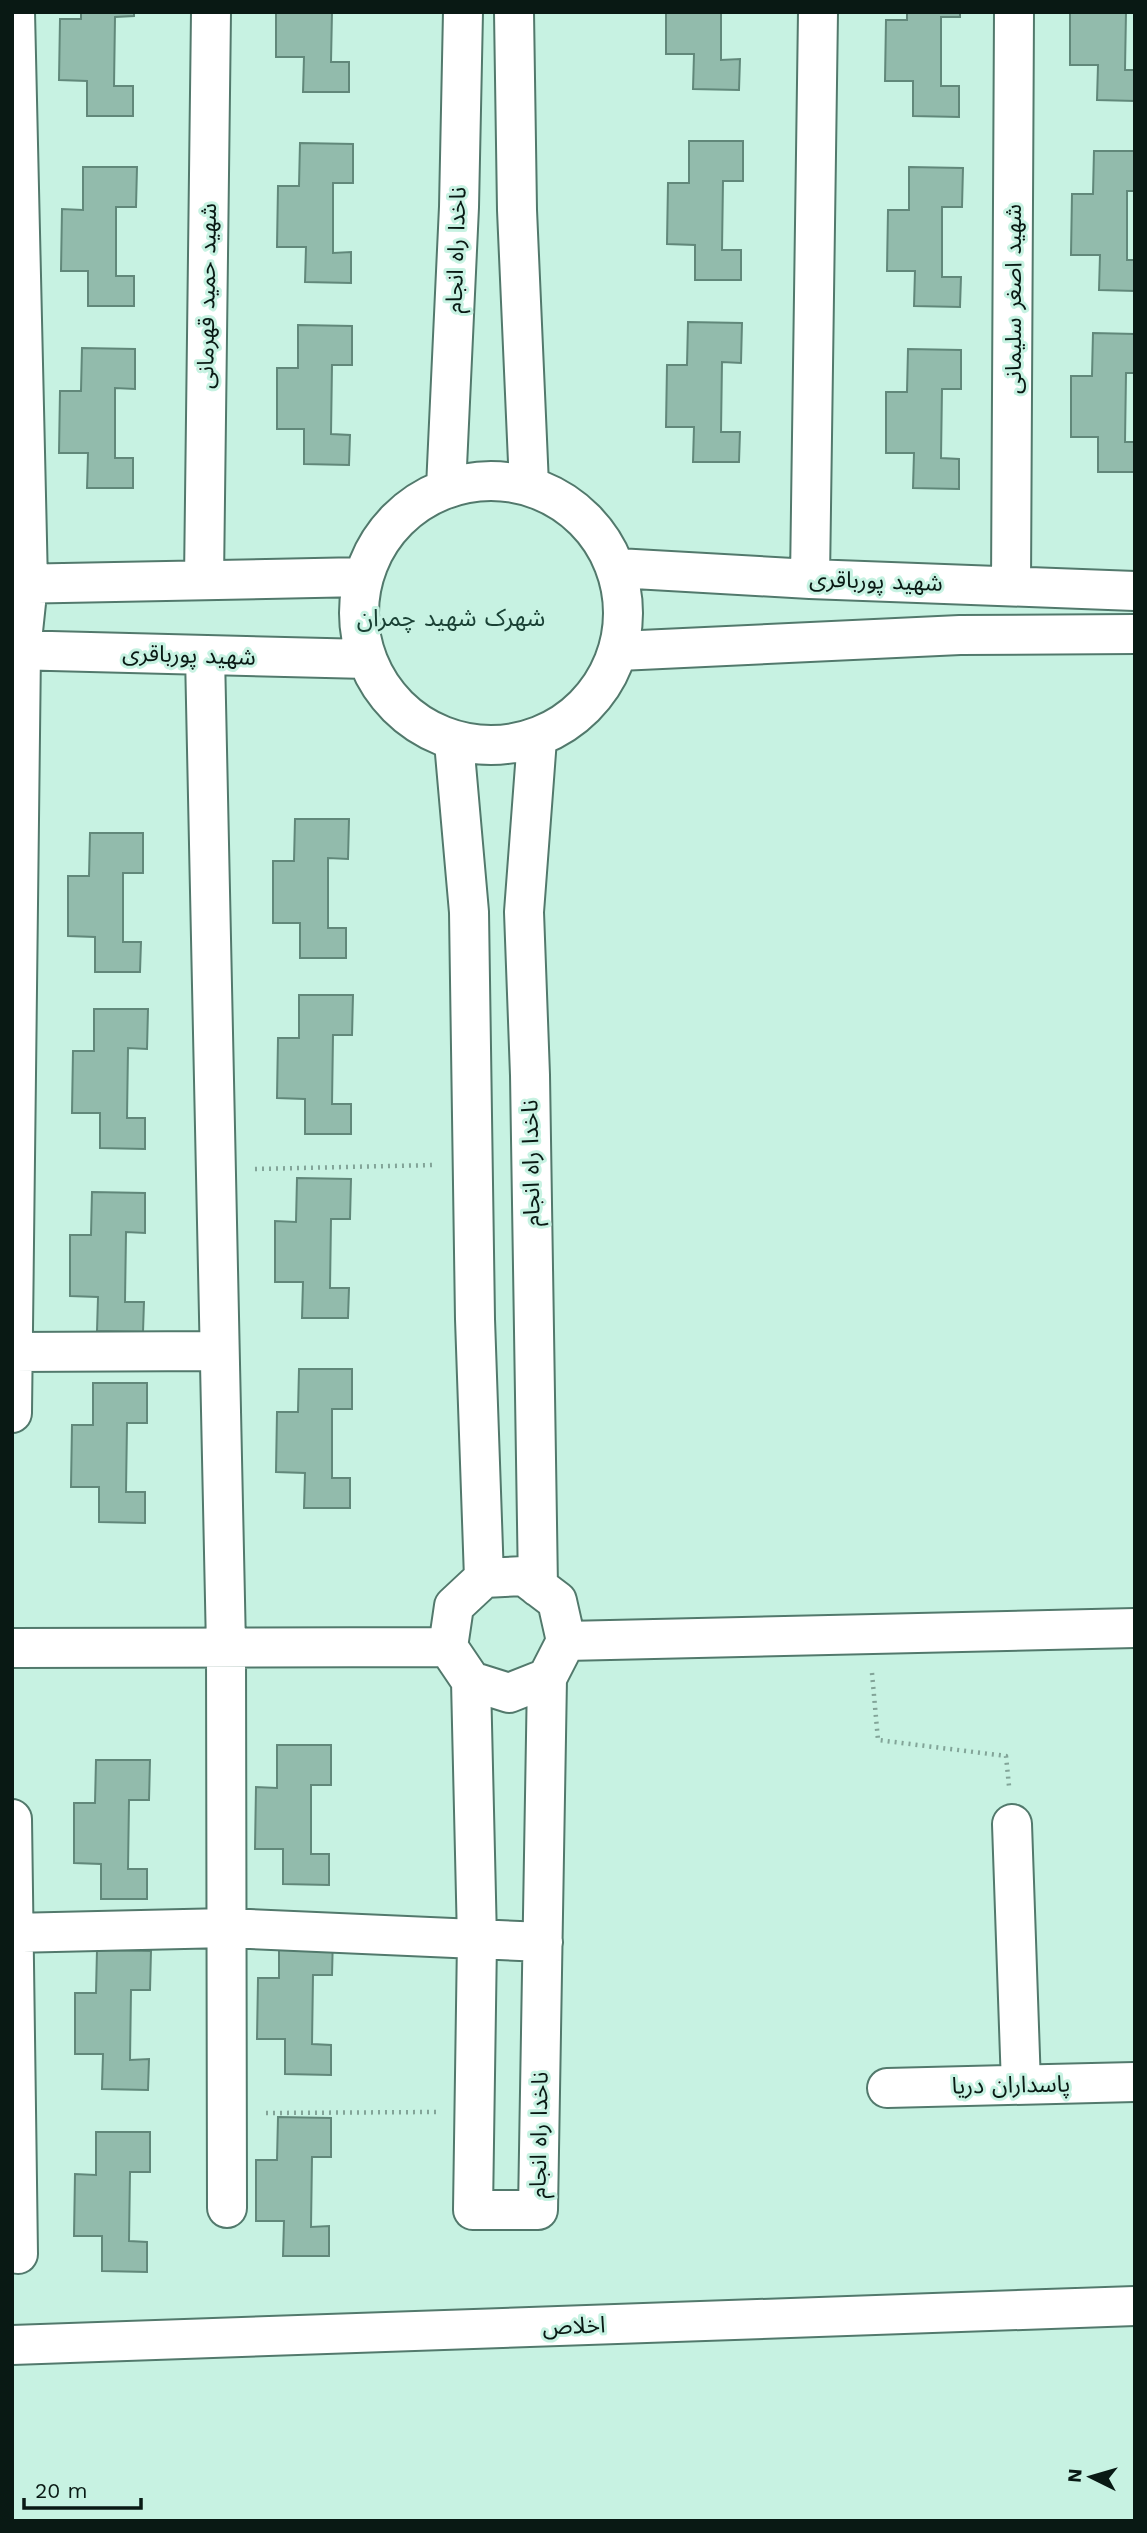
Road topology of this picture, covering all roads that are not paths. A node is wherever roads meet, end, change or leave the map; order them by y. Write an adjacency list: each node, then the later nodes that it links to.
1 (15, 12): 15 (street)
2 (211, 12): 14 (street, شهید حمید قهرمانی)
3 (463, 12): 7 (street, ناخدا راه انجام)
4 (514, 12): 8 (street)
5 (818, 12): 13 (street)
6 (1014, 12): 17 (street, شهید اصغر سلیمانی)
7 (458, 207): 8 (street); 10 (street, ناخدا راه انجام)
8 (517, 210): 9 (street)
9 (529, 485): 10 (street); 11 (street)
10 (446, 488): 12 (street)
11 (617, 568): 13 (street, شهید پورباقری); 22 (street)
12 (363, 577): 14 (street); 24 (street)
13 (810, 579): 16 (street, شهید پورباقری)
14 (204, 580): 15 (street)
15 (20, 584): 21 (street)
16 (959, 585): 17 (street, شهید پورباقری); 20 (street)
17 (1011, 586): 18 (street, شهید پورباقری)
18 (1135, 591)
19 (1135, 634): 20 (street)
20 (960, 635): 22 (street)
21 (16, 650): 23 (street, شهید پورباقری); 32 (street)
22 (619, 650): 25 (street)
23 (205, 655): 24 (street, شهید پورباقری); 31 (street)
24 (367, 659): 26 (street)
25 (537, 739): 26 (street); 27 (street, ناخدا راه انجام)
26 (454, 742): 28 (street)
27 (530, 1075): 28 (street); 29 (street, ناخدا راه انجام)
28 (470, 1078): 30 (street)
29 (534, 1318): 30 (street); 35 (street, ناخدا راه انجام)
30 (475, 1319): 34 (street)
31 (219, 1351): 32 (street); 38 (street)
32 (13, 1352): 33 (street)
33 (12, 1413)
34 (484, 1578): 35 (street); 39 (street)
35 (538, 1587): 37 (street)
36 (1135, 1628): 37 (street)
37 (566, 1642): 41 (street)
38 (226, 1647): 39 (street); 40 (street); 45 (street)
39 (448, 1647): 42 (street)
40 (12, 1648)
41 (547, 1678): 42 (street); 48 (street, ناخدا راه انجام)
42 (471, 1681): 47 (street, ناخدا راه انجام)
43 (12, 1819): 46 (street)
44 (1012, 1824): 50 (street)
45 (227, 1928): 46 (street); 47 (street); 52 (street)
46 (13, 1933): 53 (street)
47 (477, 1940): 48 (street); 48 (street, ناخدا راه انجام)
48 (543, 1942)
49 (1135, 2082): 50 (street, پاسداران دریا)
50 (1021, 2085): 51 (street, پاسداران دریا)
51 (887, 2088)
52 (227, 2208)
53 (19, 2254)
54 (1135, 2306): 55 (street, اخلاص)
55 (12, 2345)

